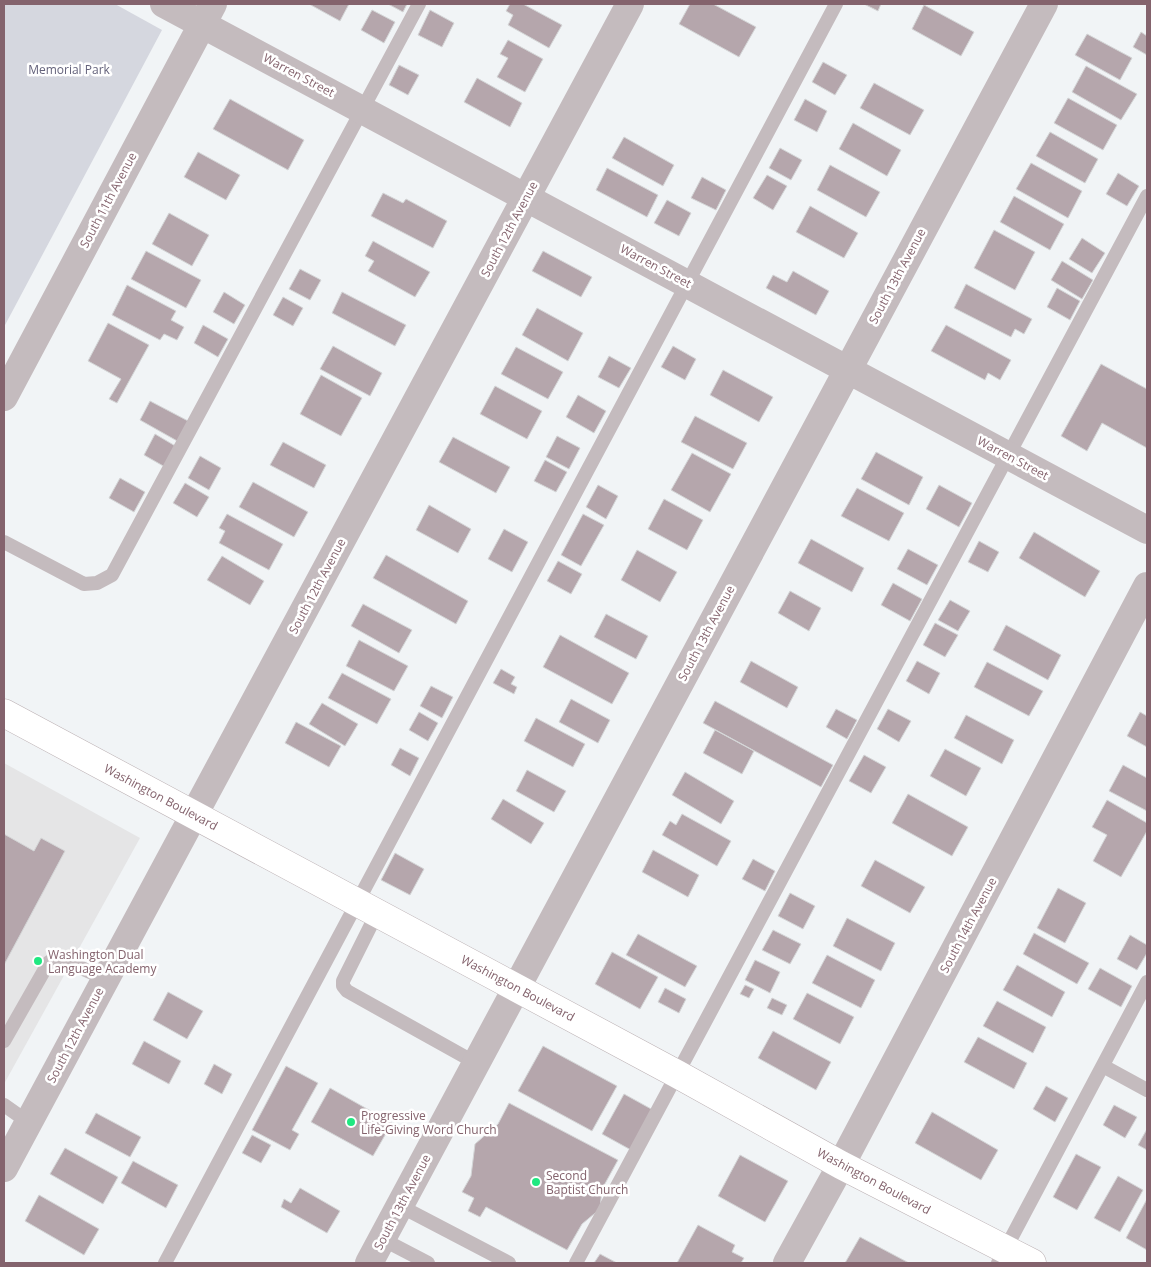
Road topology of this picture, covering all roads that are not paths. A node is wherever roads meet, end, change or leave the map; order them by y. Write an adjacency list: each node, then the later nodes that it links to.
1 (164, 4): 6 (street, Warren Street)
2 (419, 4): 7 (lane)
3 (630, 4): 9 (street, South 12th Avenue)
4 (836, 4): 10 (lane)
5 (1044, 4): 11 (street, South 13th Avenue)
6 (208, 14): 7 (street, Warren Street); 12 (street, South 11th Avenue)
7 (363, 110): 9 (street, Warren Street); 15 (lane)
8 (1147, 196): 13 (lane)
9 (526, 197): 10 (street, Warren Street); 18 (street, South 12th Avenue)
10 (687, 283): 11 (street, Warren Street); 19 (lane)
11 (847, 369): 13 (street, Warren Street); 22 (street, South 13th Avenue)
12 (4, 397)
13 (1008, 455): 14 (street, Warren Street); 26 (lane)
14 (1147, 530)
15 (4, 542)
16 (1147, 586): 30 (street, South 14th Avenue)
17 (4, 713): 18 (street, Washington Boulevard)
18 (194, 815): 19 (street, Washington Boulevard); 20 (street, South 12th Avenue)
19 (367, 908): 22 (street, Washington Boulevard); 24 (lane); 35 (lane)
20 (106, 979): 23 (lane); 29 (street, South 12th Avenue)
21 (1147, 982): 25 (lane)
22 (516, 987): 24 (street, South 13th Avenue); 26 (street, Washington Boulevard)
23 (4, 1041)
24 (476, 1062): 32 (street, South 13th Avenue)
25 (1102, 1066): 27 (lane); 34 (lane)
26 (677, 1074): 30 (street, Washington Boulevard); 39 (lane)
27 (1147, 1090)
28 (4, 1105): 29 (lane)
29 (28, 1122): 31 (street, South 12th Avenue)
30 (840, 1165): 34 (street, Washington Boulevard); 40 (street, South 14th Avenue)
31 (4, 1168)
32 (400, 1206): 33 (street, South 13th Avenue); 38 (lane)
33 (382, 1238): 36 (street, South 13th Avenue); 37 (lane)
34 (1002, 1256): 41 (street, Washington Boulevard)
35 (165, 1263)
36 (369, 1263)
37 (428, 1263)
38 (509, 1263)
39 (576, 1263)
40 (787, 1263)
41 (1032, 1263)

